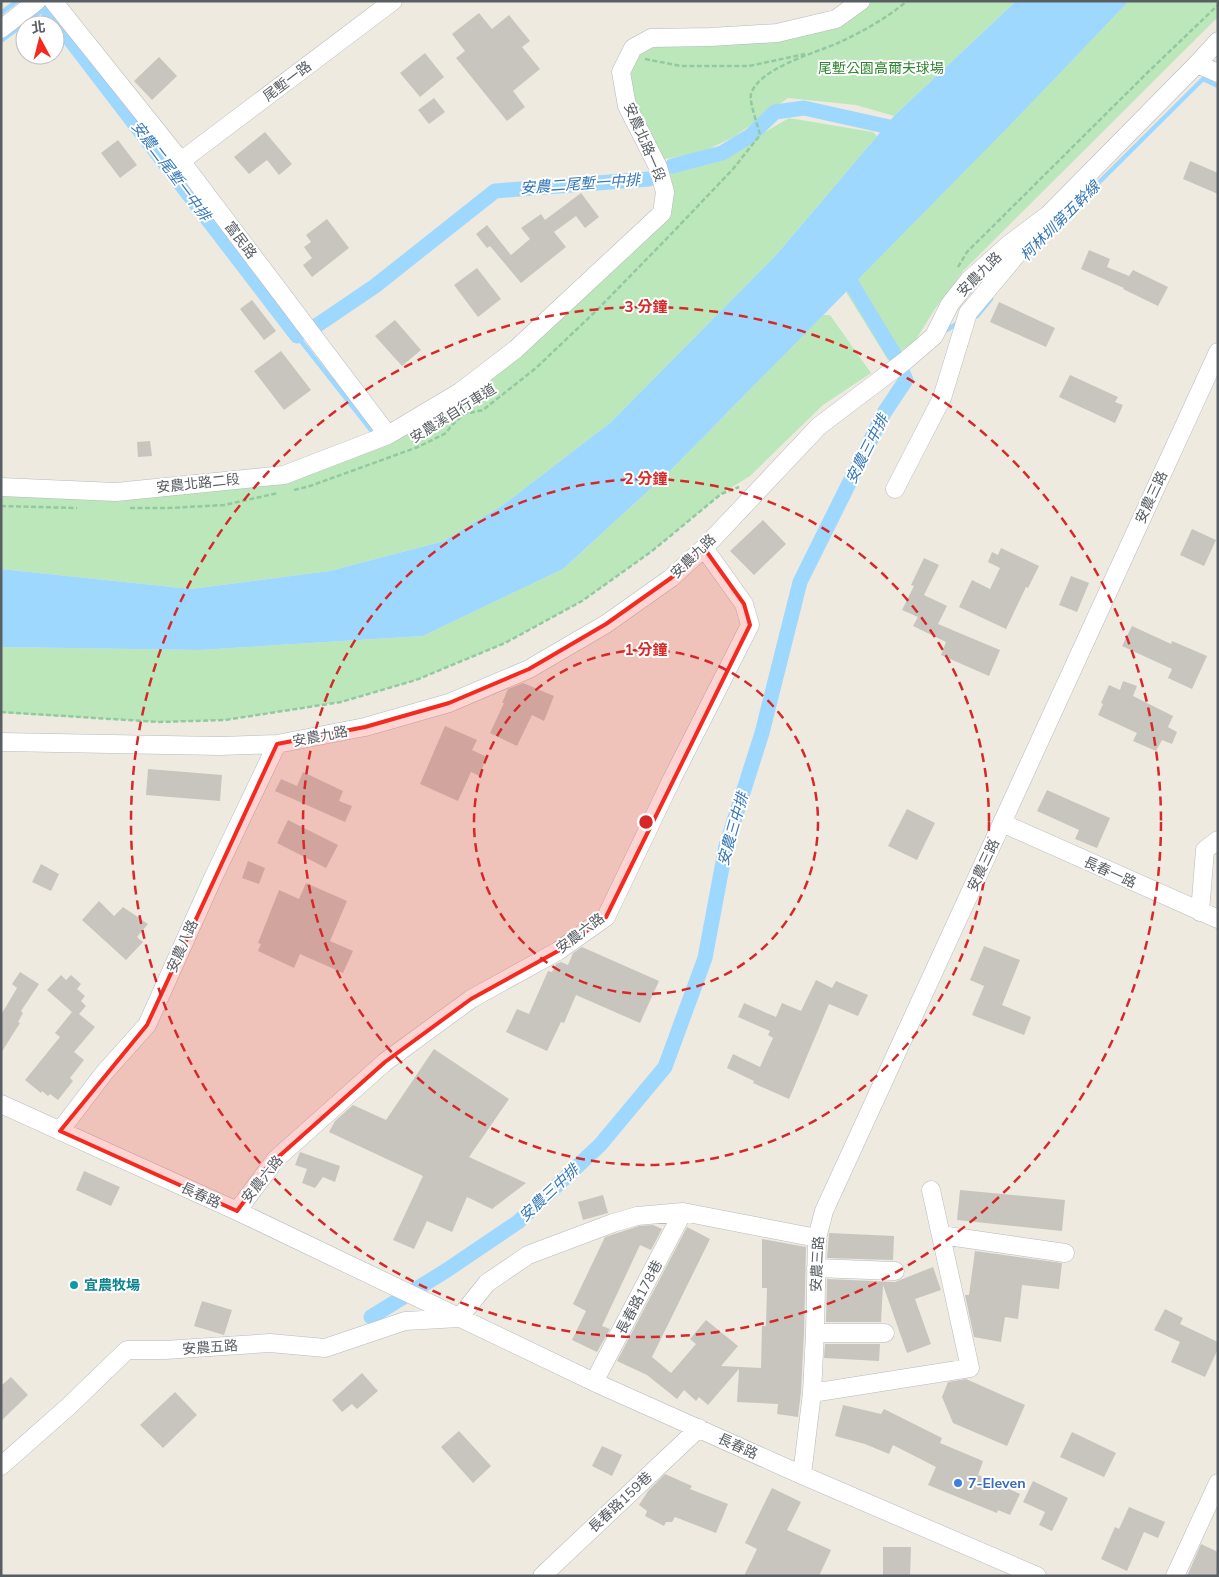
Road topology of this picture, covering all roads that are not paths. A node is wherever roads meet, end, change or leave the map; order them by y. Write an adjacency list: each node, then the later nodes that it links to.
1 (36, 1): 5 (street)
2 (53, 1): 9 (street, 富民路)
3 (393, 1): 9 (street, 尾塹一路)
4 (861, 1): 12 (street, 安農北路一段)
5 (1, 28)
6 (1218, 41): 7 (street, 安農九路)
7 (1197, 64): 8 (street); 10 (street, 安農九路)
8 (1218, 73)
9 (181, 160): 12 (street, 富民路)
10 (1048, 215): 14 (street); 15 (street, 安農九路)
11 (1218, 352): 18 (street, 安農三路)
12 (388, 435): 13 (street, 安農北路二段)
13 (1, 487)
14 (895, 489)
15 (704, 548): 17 (street, 安農九路); 25 (street, 安農六路)
16 (1, 742): 17 (street, 安農九路)
17 (277, 744): 23 (street, 安農八路)
18 (1002, 823): 20 (street, 長春一路); 28 (street, 安農三路)
19 (1218, 840): 20 (street)
20 (1200, 912): 21 (street, 長春一路)
21 (1218, 920)
22 (1, 1104): 23 (street, 長春路)
23 (60, 1131): 25 (street, 長春路)
24 (931, 1190): 27 (street)
25 (237, 1211): 32 (street, 長春路)
26 (683, 1212): 28 (street); 32 (street); 35 (street, 長春路178巷)
27 (941, 1235): 29 (street); 36 (street)
28 (817, 1238): 30 (street, 安農三路)
29 (1066, 1253)
30 (816, 1268): 31 (street); 33 (street, 安農三路)
31 (895, 1271)
32 (459, 1318): 35 (street, 長春路); 38 (street, 安農五路)
33 (815, 1333): 34 (street); 36 (street, 安農三路)
34 (885, 1333)
35 (594, 1382): 37 (street, 長春路)
36 (812, 1393): 39 (street, 安農三路)
37 (698, 1428): 39 (street, 長春路); 41 (street, 長春路159巷)
38 (1, 1466)
39 (802, 1475): 42 (street, 長春路)
40 (1218, 1483): 43 (street)
41 (542, 1576)
42 (1036, 1576)
43 (1175, 1576)

